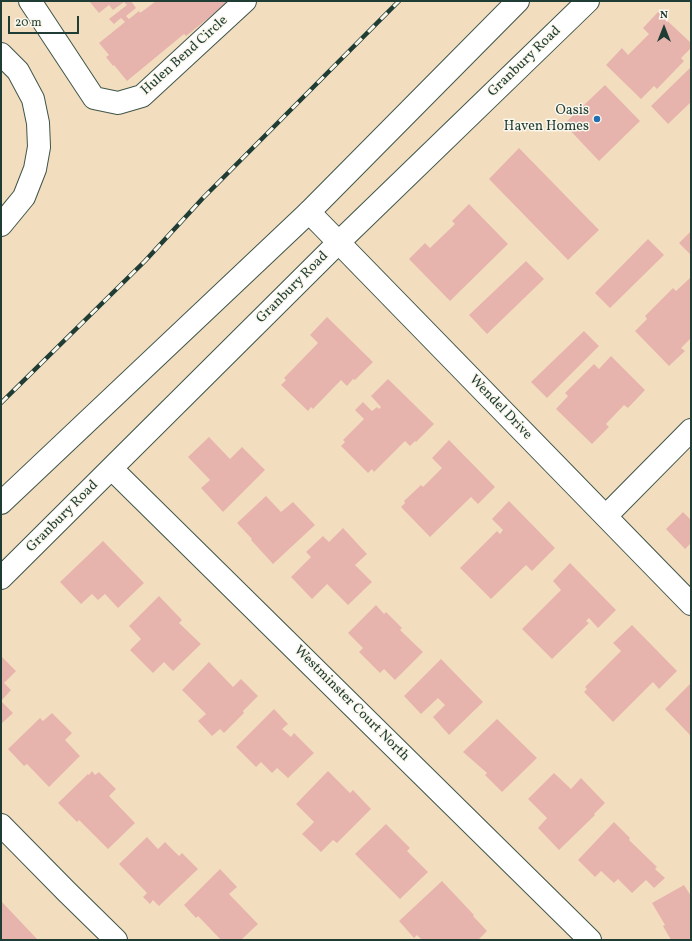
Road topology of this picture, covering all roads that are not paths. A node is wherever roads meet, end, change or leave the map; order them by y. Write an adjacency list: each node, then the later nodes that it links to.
1 (30, 1): 2 (main road, Hulen Bend Circle)
2 (245, 1)
3 (518, 1): 6 (main road)
4 (588, 1): 8 (main road, Granbury Road)
5 (1, 54): 7 (main road)
6 (309, 212): 8 (main road, Wendel Drive); 11 (main road)
7 (1, 225)
8 (339, 242): 10 (main road, Granbury Road); 12 (main road, Wendel Drive)
9 (691, 430): 12 (main road)
10 (112, 469): 13 (main road, Granbury Road); 17 (main road, Westminster Court North)
11 (1, 503)
12 (606, 516): 14 (main road, Wendel Drive)
13 (1, 578)
14 (691, 604)
15 (1, 825): 16 (main road)
16 (116, 940)
17 (590, 940)

